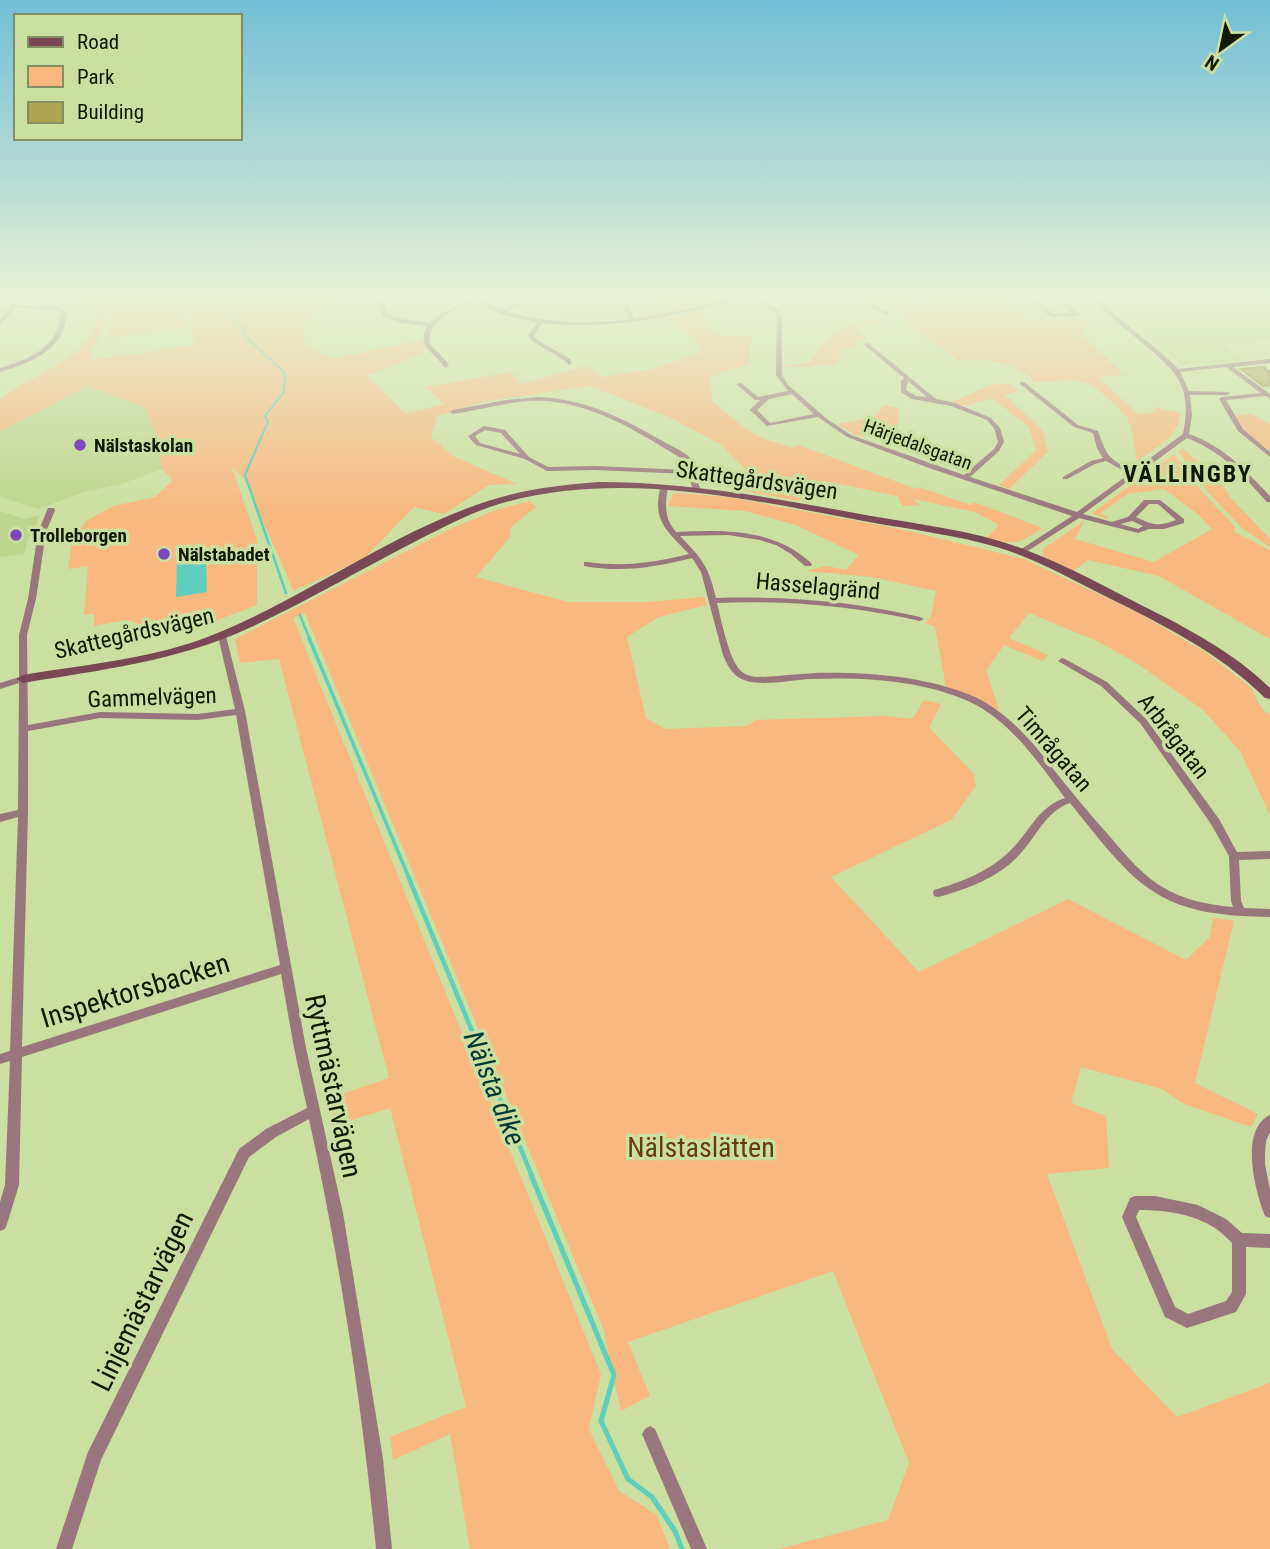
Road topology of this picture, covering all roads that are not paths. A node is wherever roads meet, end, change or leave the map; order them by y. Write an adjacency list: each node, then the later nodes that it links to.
1 (779, 368): 11 (street, Härjedalsgatan)
2 (896, 368): 8 (street)
3 (1171, 368): 7 (street)
4 (1173, 368): 7 (street)
5 (1199, 368): 7 (street)
6 (1231, 368): 13 (street)
7 (1176, 371): 12 (street)
8 (908, 378): 15 (street); 15 (street)
9 (1022, 383): 21 (street)
10 (739, 384): 14 (street)
11 (793, 392): 14 (street); 17 (street, Härjedalsgatan)
12 (1189, 393): 13 (street); 18 (street)
13 (1269, 393): 19 (street)
14 (767, 397): 17 (street)
15 (934, 400): 24 (street)
16 (453, 412): 22 (street)
17 (819, 415): 24 (street, Härjedalsgatan)
18 (1186, 435): 23 (street); 28 (street)
19 (1270, 455)
20 (527, 458): 20 (street); 22 (street)
21 (1107, 459): 23 (street); 25 (street)
22 (693, 472): 27 (street)
23 (1134, 473): 30 (street)
24 (965, 478): 30 (street, Härjedalsgatan)
25 (1065, 478)
26 (664, 487): 27 (street, Skattegårdsvägen); 34 (street, Timrågatan); 41 (street, Skattegårdsvägen)
27 (696, 488): 35 (street, Skattegårdsvägen)
28 (1270, 500)
29 (51, 510): 43 (street)
30 (1078, 515): 32 (street, Härjedalsgatan); 35 (street)
31 (1130, 519): 32 (street); 33 (street); 33 (street, Härjedalsgatan)
32 (1113, 524): 33 (street, Härjedalsgatan)
33 (1146, 527)
34 (675, 534): 36 (street, Timrågatan); 38 (street)
35 (1023, 552): 45 (street, Skattegårdsvägen)
36 (695, 555): 37 (street); 39 (street, Timrågatan)
37 (587, 564)
38 (808, 564)
39 (713, 601): 40 (street, Hasselagränd); 48 (street, Timrågatan)
40 (920, 619)
41 (222, 636): 43 (street, Skattegårdsvägen); 46 (street, Ryttmästarvägen)
42 (1062, 662): 52 (street, Arbrågatan)
43 (23, 679): 44 (street); 47 (street)
44 (0, 686)
45 (1270, 695)
46 (240, 711): 47 (street, Gammelvägen); 56 (street, Ryttmästarvägen)
47 (24, 729): 49 (street)
48 (1072, 799): 53 (street); 54 (street, Timrågatan)
49 (23, 812): 50 (street); 57 (street)
50 (0, 818)
51 (1270, 855): 52 (street)
52 (1234, 856): 54 (street, Arbrågatan)
53 (938, 893)
54 (1240, 912): 55 (street, Timrågatan)
55 (1270, 913)
56 (285, 968): 57 (street, Inspektorsbacken); 59 (street, Ryttmästarvägen)
57 (16, 1053): 58 (street, Inspektorsbacken); 62 (street)
58 (0, 1059)
59 (313, 1111): 66 (street, Linjemästarvägen); 67 (street, Ryttmästarvägen)
60 (1270, 1121): 61 (street)
61 (1270, 1211)
62 (0, 1224)
63 (1239, 1240): 63 (street); 64 (street)
64 (1270, 1241)
65 (650, 1434): 68 (street)
66 (64, 1549)
67 (384, 1549)
68 (699, 1549)

